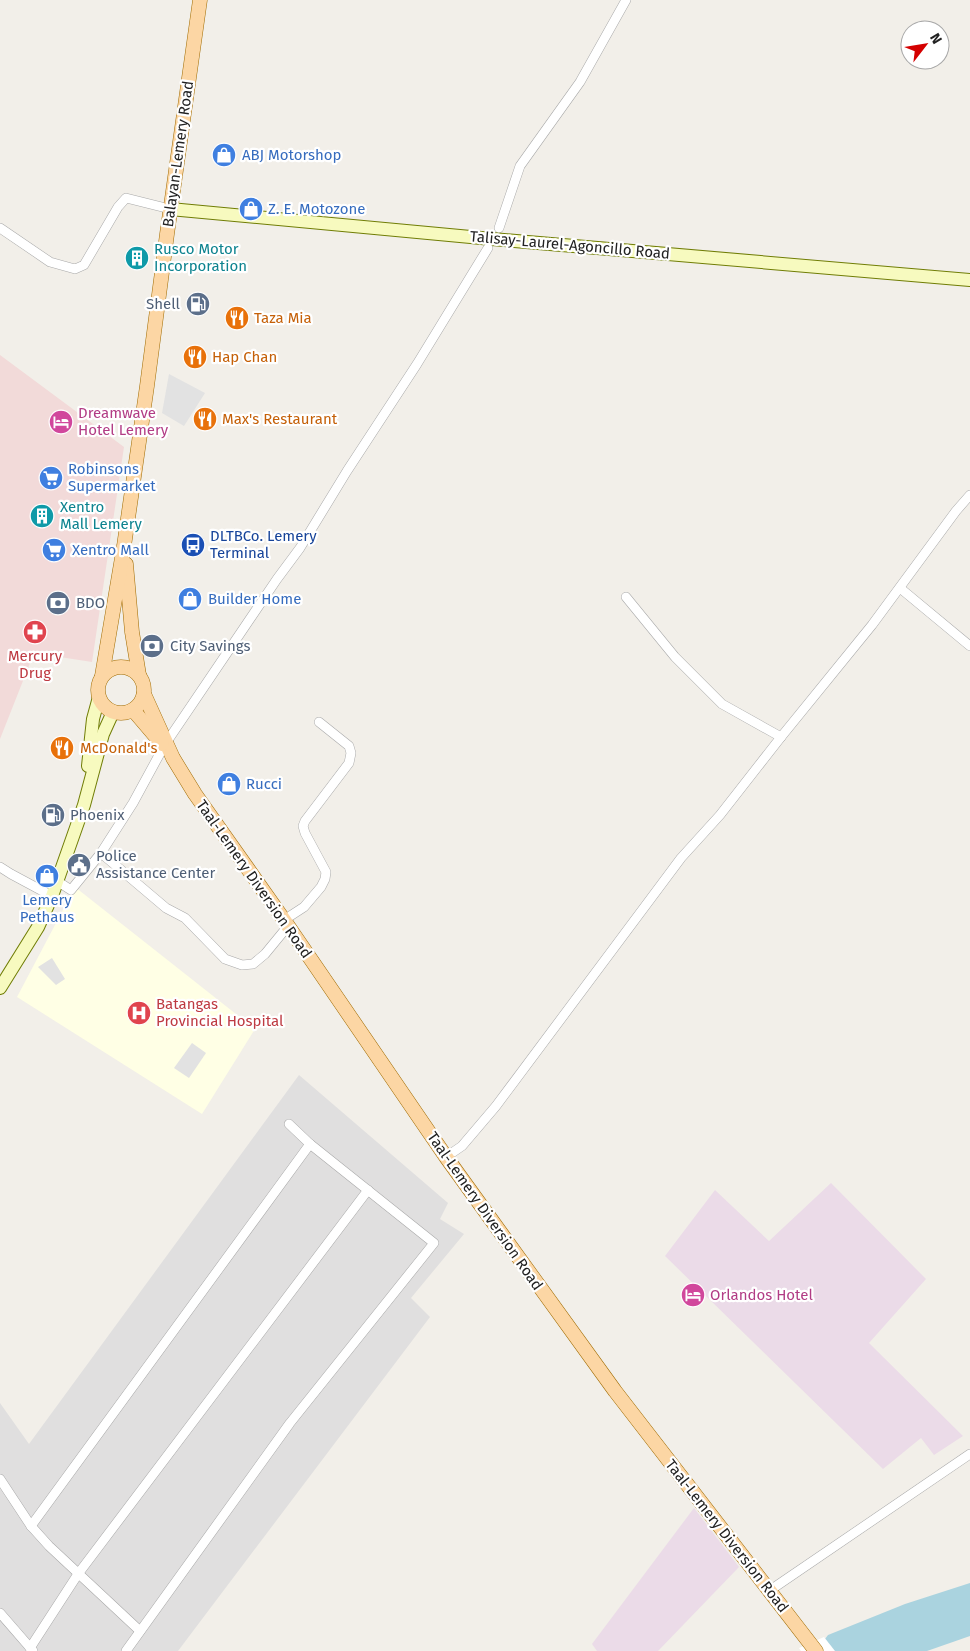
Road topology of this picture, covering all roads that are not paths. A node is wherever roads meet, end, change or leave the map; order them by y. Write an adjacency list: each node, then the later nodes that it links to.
1 (200, 0): 3 (main road, Balayan-Lemery Road)
2 (626, 0): 5 (street)
3 (170, 209): 4 (street); 7 (main road, Talisay-Laurel-Agoncillo Road); 9 (main road, Balayan-Lemery Road)
4 (0, 228)
5 (499, 228)
6 (488, 248): 21 (street)
7 (970, 280)
8 (970, 495): 10 (street)
9 (124, 546): 13 (main road, Balayan-Lemery Road); 14 (main road, Balayan-Lemery Road)
10 (900, 588): 12 (street); 20 (street)
11 (626, 597): 20 (street)
12 (970, 646)
13 (139, 675): 14 (main road); 15 (main road)
14 (102, 676): 16 (main road)
15 (144, 694): 17 (main road); 21 (main road, Taal-Lemery Diversion Road)
16 (99, 697): 18 (main road); 22 (main road)
17 (134, 710): 18 (main road); 21 (main road, Taal-Lemery Diversion Road)
18 (114, 712): 22 (main road)
19 (319, 722): 27 (street)
20 (781, 737): 31 (street)
21 (165, 744): 23 (street); 27 (main road, Taal-Lemery Diversion Road)
22 (84, 805): 25 (main road)
23 (101, 853): 25 (street); 27 (street)
24 (0, 867): 26 (street)
25 (57, 881): 26 (main road)
26 (52, 896): 28 (main road)
27 (286, 923): 31 (main road, Taal-Lemery Diversion Road)
28 (0, 988)
29 (289, 1124): 30 (street)
30 (310, 1144): 32 (street); 35 (street)
31 (446, 1157): 37 (main road, Taal-Lemery Diversion Road)
32 (368, 1190): 36 (street); 39 (street)
33 (970, 1454): 37 (street)
34 (0, 1479): 35 (street)
35 (31, 1526): 36 (street)
36 (78, 1574): 39 (street); 41 (street)
37 (769, 1591): 40 (main road, Taal-Lemery Diversion Road)
38 (0, 1613): 41 (street)
39 (140, 1632): 42 (street)
40 (813, 1647)
41 (31, 1649)
42 (126, 1651)

